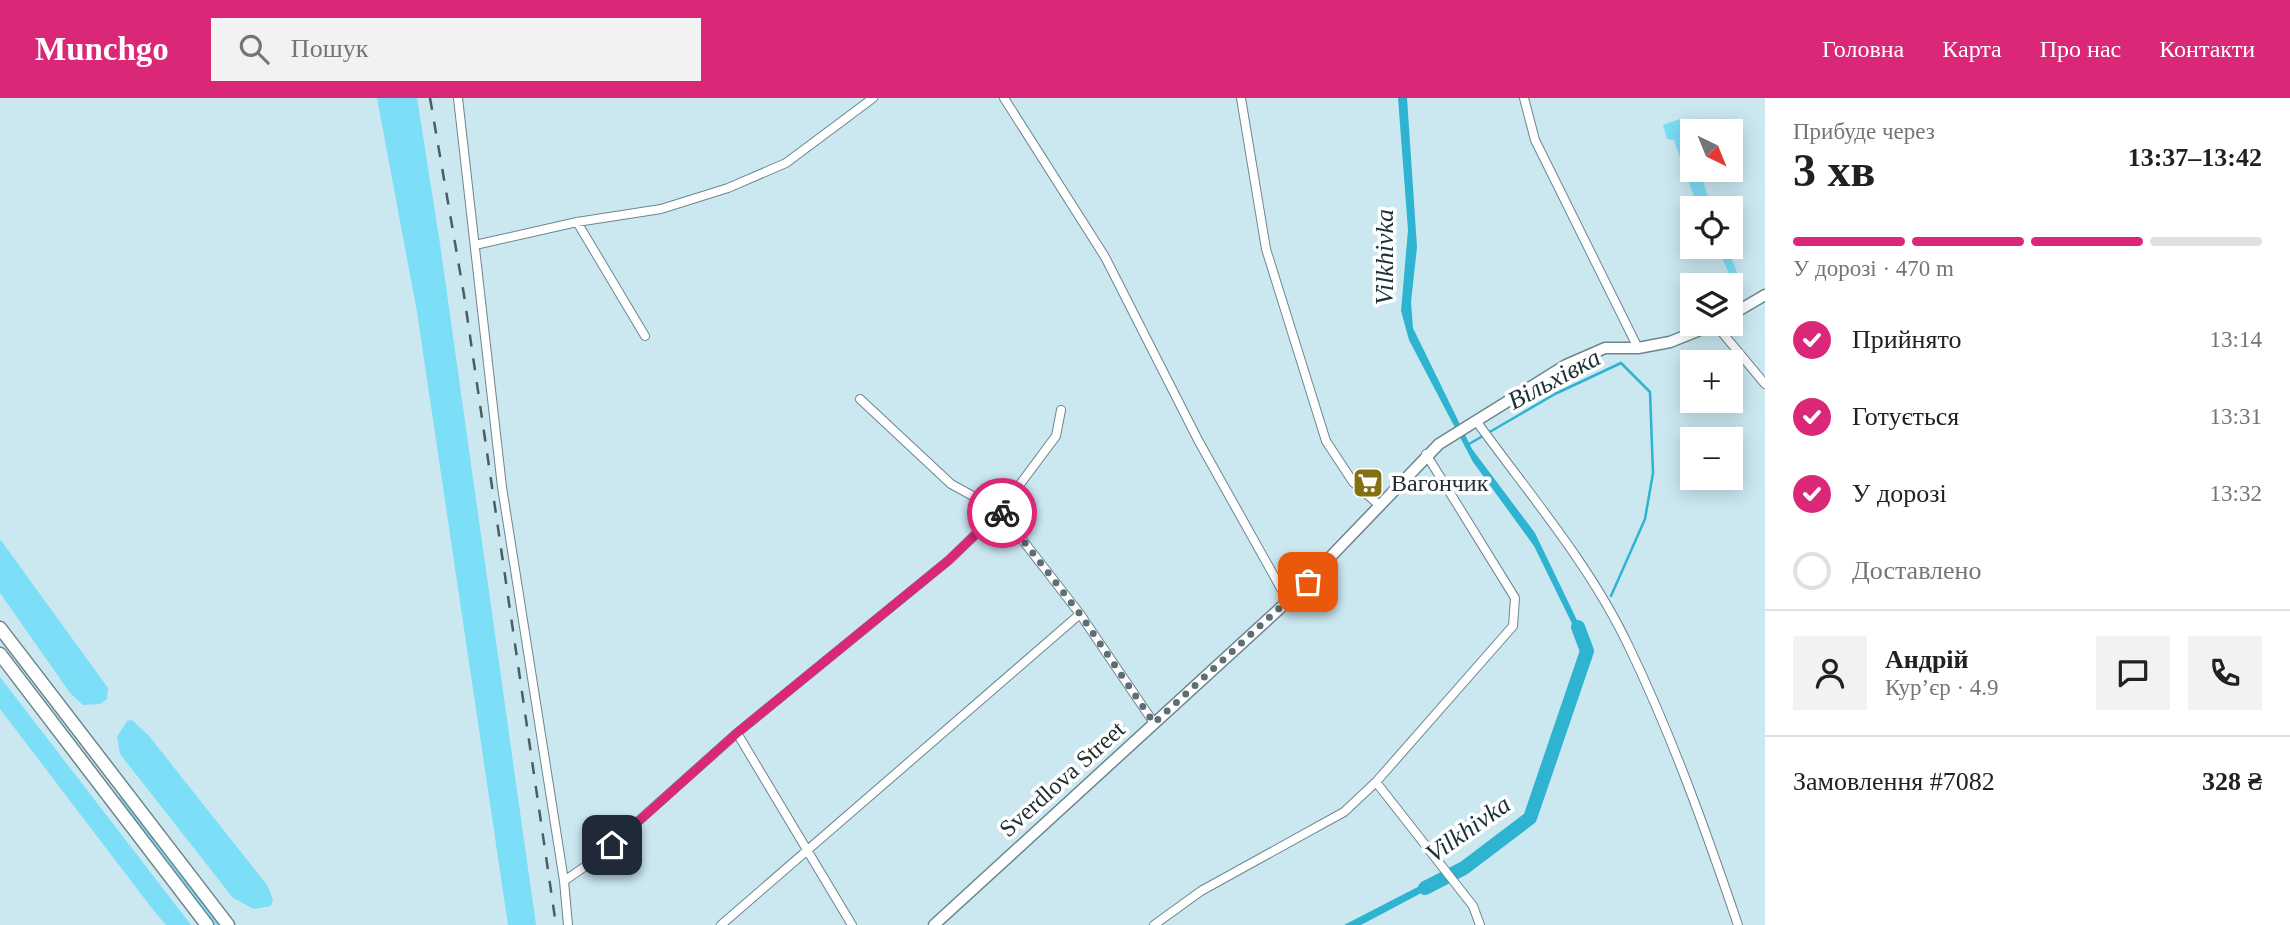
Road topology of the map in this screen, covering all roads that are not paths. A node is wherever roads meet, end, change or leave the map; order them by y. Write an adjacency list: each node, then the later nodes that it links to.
1 (458, 98): 7 (street)
2 (873, 98): 6 (street)
3 (1004, 98): 21 (street)
4 (1241, 98): 19 (street)
5 (1524, 98): 13 (street)
6 (578, 222): 7 (street); 10 (street)
7 (475, 245): 29 (street)
8 (1765, 295): 9 (street)
9 (1743, 308)
10 (645, 336)
11 (1686, 336): 13 (street, Sverdlova Street)
12 (1725, 336): 14 (street)
13 (1638, 348): 17 (street, Sverdlova Street)
14 (1765, 384)
15 (860, 399): 20 (street)
16 (1061, 410): 20 (street)
17 (1473, 424): 18 (street, Sverdlova Street); 38 (street)
18 (1426, 454): 19 (street, Sverdlova Street); 27 (street)
19 (1378, 504): 21 (street, Sverdlova Street)
20 (1000, 511): 22 (street); 26 (street)
21 (1288, 601): 25 (street, Sverdlova Street)
22 (1080, 614): 25 (street); 28 (street)
23 (0, 628): 31 (main road)
24 (0, 654): 30 (main road)
25 (1154, 723): 35 (street, Sverdlova Street)
26 (737, 733): 28 (street); 29 (street)
27 (1376, 782): 36 (street); 37 (street)
28 (809, 850): 33 (street); 34 (street)
29 (564, 881): 32 (street)
30 (207, 925)
31 (228, 925)
32 (568, 925)
33 (721, 925)
34 (852, 925)
35 (934, 925)
36 (1154, 925)
37 (1479, 925)
38 (1738, 925)

